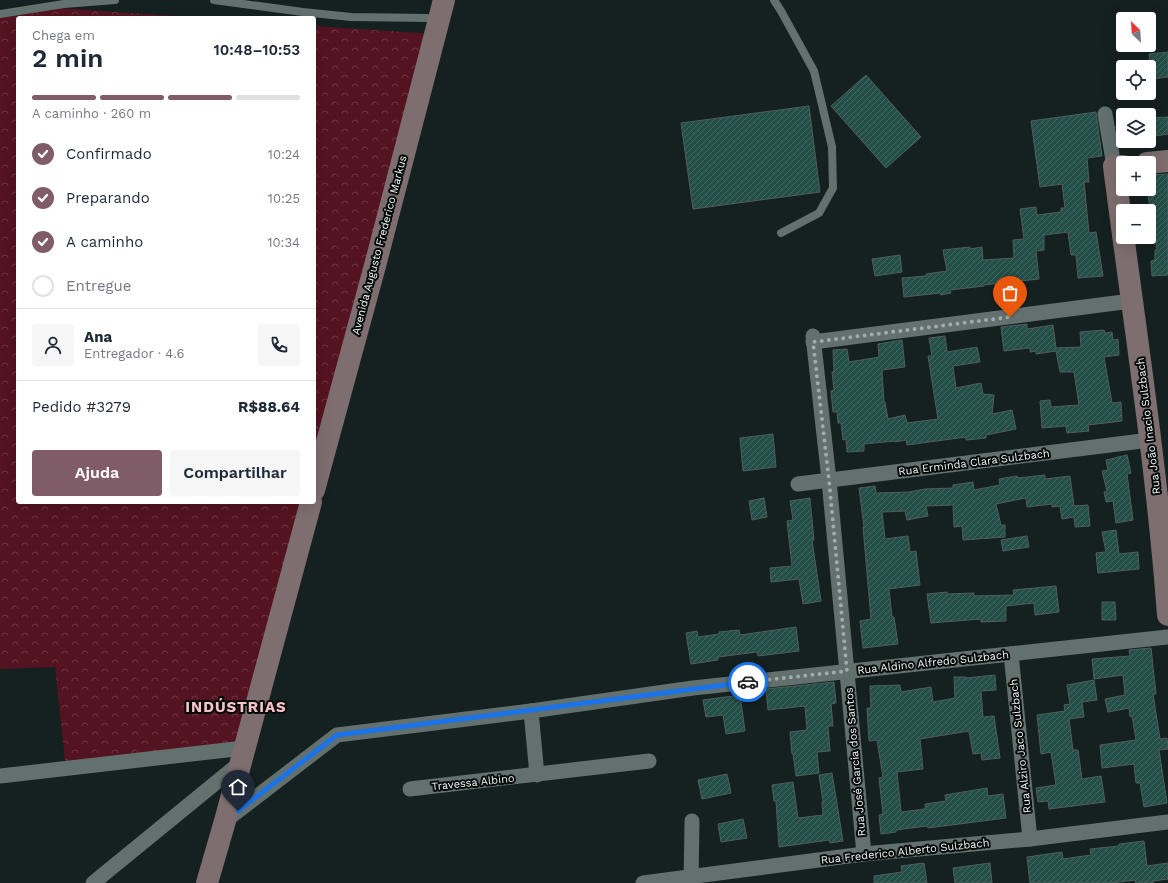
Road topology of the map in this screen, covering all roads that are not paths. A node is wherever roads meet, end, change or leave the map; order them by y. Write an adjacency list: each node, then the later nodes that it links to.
1 (116, 0): 5 (lane)
2 (214, 0): 7 (lane)
3 (444, 0): 7 (street, Avenida Augusto Frederico Markus)
4 (774, 0): 13 (lane)
5 (42, 4): 6 (lane)
6 (0, 14)
7 (438, 21): 17 (street, Avenida Augusto Frederico Markus)
8 (1104, 114): 9 (street, Rua João Inacio Sulzbach)
9 (1116, 159)
10 (1168, 161): 11 (street)
11 (1156, 162)
12 (1121, 196): 14 (street, Rua João Inacio Sulzbach)
13 (781, 233)
14 (1131, 301): 15 (street, Rua João Inacio Sulzbach); 16 (street, Rua José Garcia dos Santos)
15 (1150, 440): 16 (street, Rua Erminda Clara Sulzbach); 20 (street, Rua João Inacio Sulzbach)
16 (829, 480): 18 (street, Rua Erminda Clara Sulzbach); 24 (street, Rua José Garcia dos Santos)
17 (316, 483)
18 (798, 484)
19 (310, 504): 26 (street)
20 (1166, 571): 21 (street, Rua João Inacio Sulzbach)
21 (1168, 615)
22 (1168, 637): 23 (street, Rua Aldino Alfredo Sulzbach)
23 (1011, 654): 24 (street, Rua Aldino Alfredo Sulzbach); 34 (street, Rua Alziro Jaco Sulzbach)
24 (847, 671): 25 (street, Rua Aldino Alfredo Sulzbach); 35 (street, Rua José Garcia dos Santos)
25 (531, 711): 28 (street); 31 (street, Rua Aldino Alfredo Sulzbach)
26 (242, 756): 29 (street); 31 (street); 37 (street)
27 (649, 760): 28 (street, Travessa Albino)
28 (537, 775): 30 (street, Travessa Albino)
29 (0, 776)
30 (410, 789)
31 (226, 821): 38 (street)
32 (692, 821): 36 (street)
33 (1168, 822): 34 (street, Rua Frederico Alberto Sulzbach)
34 (1030, 839): 35 (street, Rua Frederico Alberto Sulzbach)
35 (864, 854): 36 (street, Rua Frederico Alberto Sulzbach)
36 (691, 880): 39 (street, Rua Frederico Alberto Sulzbach)
37 (93, 883)
38 (207, 883)
39 (643, 883)

